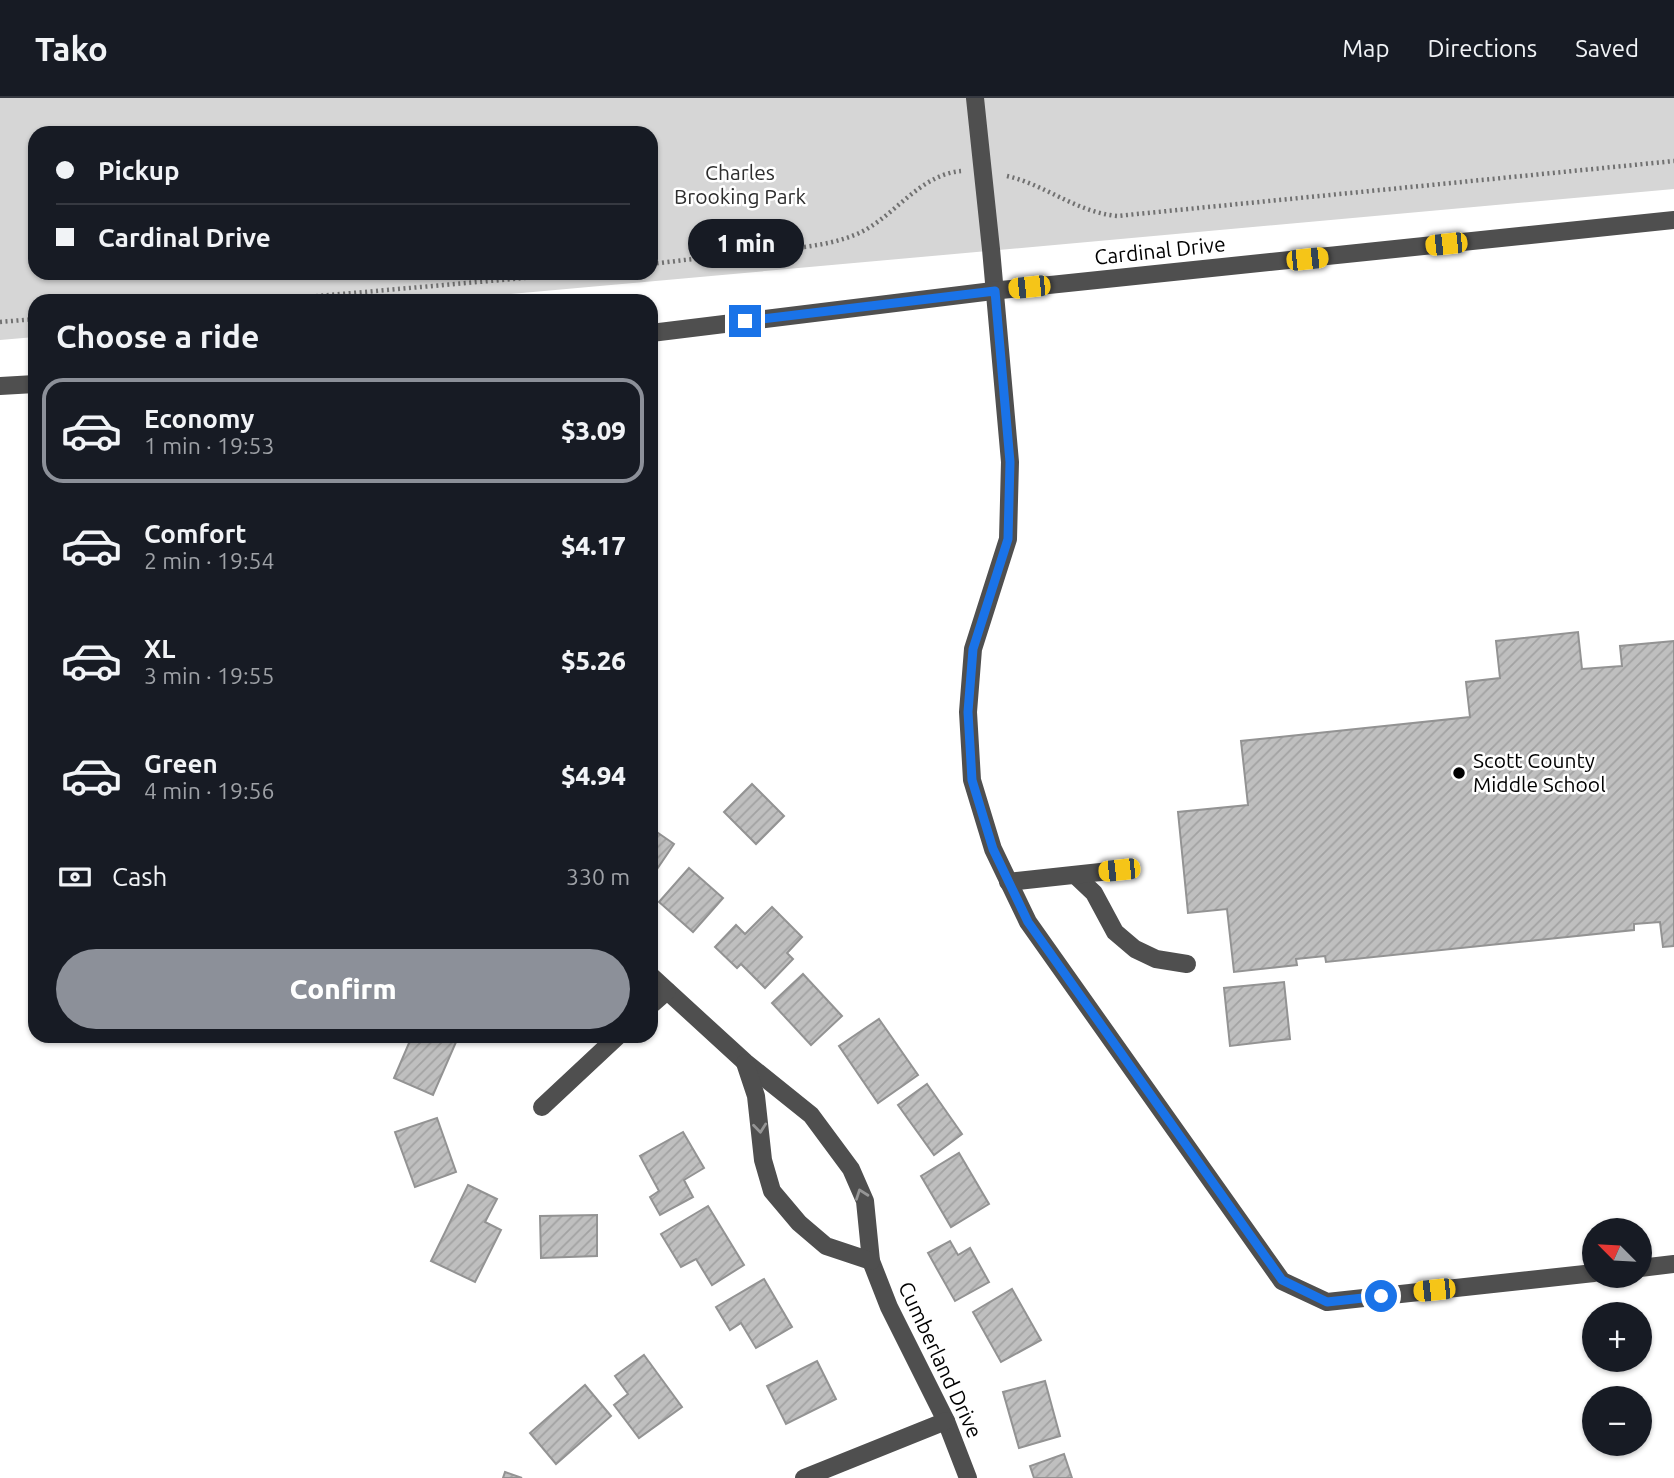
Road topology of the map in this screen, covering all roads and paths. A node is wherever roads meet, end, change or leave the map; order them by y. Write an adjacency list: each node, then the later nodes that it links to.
1 (975, 98): 3 (street)
2 (1674, 161): 3 (path)
3 (983, 170): 5 (path); 7 (street)
4 (1674, 220): 7 (street, Cardinal Drive)
5 (658, 263)
6 (500, 280): 8 (path)
7 (995, 291): 11 (street, Cardinal Drive); 16 (street)
8 (341, 294)
9 (28, 320): 10 (path)
10 (0, 322)
11 (658, 332)
12 (28, 384): 13 (street)
13 (0, 386)
14 (1119, 870): 15 (street)
15 (1074, 875): 16 (street); 17 (street)
16 (1009, 882): 27 (street)
17 (1187, 964)
18 (658, 983): 19 (street, Cumberland Drive)
19 (667, 991): 20 (street); 22 (street, Cumberland Drive)
20 (658, 999)
21 (611, 1043): 23 (street)
22 (745, 1062): 24 (street, Cumberland Drive, one-way to 22); 24 (street, Cumberland Drive, one-way to 24)
23 (542, 1107)
24 (871, 1261): 28 (street, Cumberland Drive)
25 (1674, 1264): 26 (street)
26 (1652, 1267)
27 (1582, 1274)
28 (946, 1421): 29 (street); 30 (street, Cumberland Drive)
29 (804, 1478)
30 (968, 1478)

